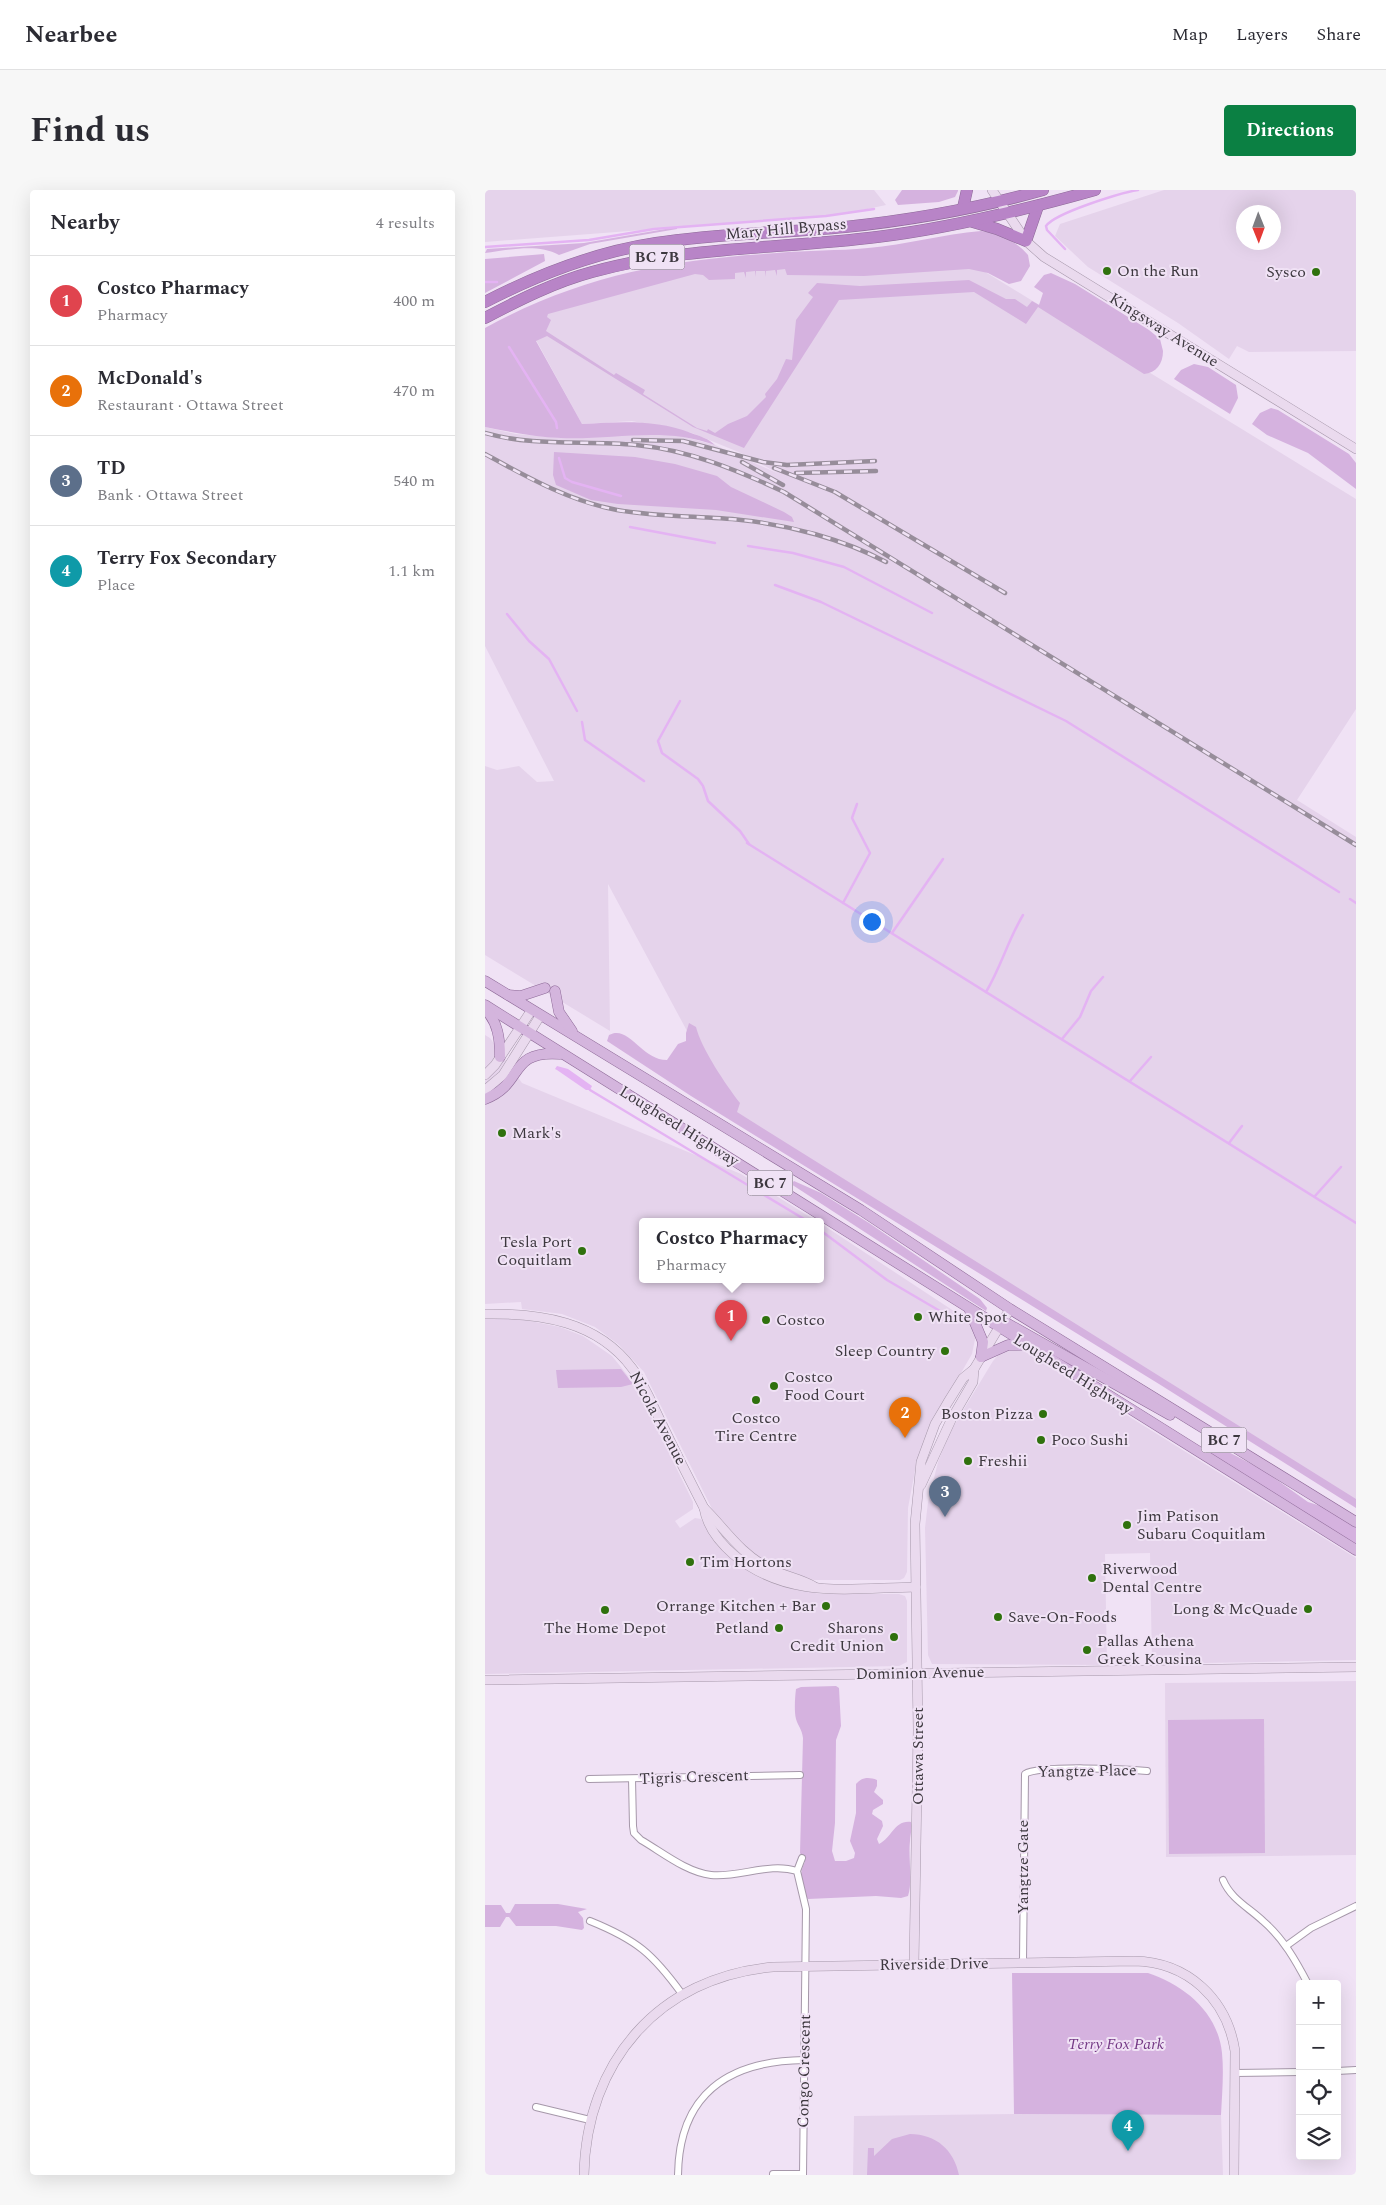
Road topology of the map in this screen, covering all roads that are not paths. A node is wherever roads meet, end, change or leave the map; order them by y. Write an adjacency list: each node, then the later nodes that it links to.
1 (967, 190): 7 (highway)
2 (992, 190): 5 (street, Kingsway Avenue)
3 (1040, 190): 5 (highway, Mary Hill Bypass / BC 7B)
4 (1095, 190): 6 (highway, Mary Hill Bypass / BC 7B)
5 (1001, 201): 7 (highway, Mary Hill Bypass / BC 7B); 8 (street, Kingsway Avenue)
6 (1038, 206): 8 (highway, Mary Hill Bypass / BC 7B); 10 (highway)
7 (963, 208): 11 (highway, Mary Hill Bypass / BC 7B)
8 (1008, 213): 9 (highway, Mary Hill Bypass / BC 7B); 10 (street, Kingsway Avenue)
9 (970, 222): 10 (highway); 12 (highway, Mary Hill Bypass / BC 7B)
10 (1026, 241): 13 (street, Kingsway Avenue)
11 (485, 302)
12 (485, 318)
13 (1356, 449)
14 (485, 981): 15 (main road, Lougheed Highway / BC 7)
15 (507, 995): 18 (main road, Lougheed Highway / BC 7); 21 (main road)
16 (485, 1005): 19 (main road, Lougheed Highway / BC 7)
17 (485, 1009): 23 (main road)
18 (535, 1013): 19 (street); 20 (street); 21 (main road, Lougheed Highway / BC 7)
19 (519, 1027): 20 (main road, Lougheed Highway / BC 7); 23 (street)
20 (530, 1033): 22 (main road, Lougheed Highway / BC 7); 25 (street)
21 (581, 1041): 28 (main road, Lougheed Highway / BC 7)
22 (564, 1054): 26 (main road); 27 (main road, Lougheed Highway / BC 7)
23 (501, 1056): 24 (street)
24 (485, 1075)
25 (485, 1090)
26 (485, 1099)
27 (968, 1308): 30 (main road, Lougheed Highway / BC 7); 32 (main road)
28 (1010, 1309): 30 (street, Ottawa Street); 33 (main road, Lougheed Highway / BC 7)
29 (485, 1314): 34 (street, Nicola Avenue)
30 (1001, 1324): 31 (main road, Lougheed Highway / BC 7); 32 (street, Ottawa Street); 33 (main road)
31 (1026, 1345): 32 (main road); 37 (main road, Lougheed Highway / BC 7)
32 (981, 1357): 42 (street, Ottawa Street)
33 (1209, 1431): 35 (main road, Lougheed Highway / BC 7)
34 (704, 1508): 36 (street, Nicola Avenue); 38 (street, Nicola Avenue)
35 (1356, 1522)
36 (712, 1530): 38 (street); 39 (street, Nicola Avenue)
37 (1356, 1550)
38 (745, 1551): 40 (street, Nicola Avenue)
39 (738, 1558): 40 (street); 41 (street, Nicola Avenue)
40 (777, 1573): 41 (street, Nicola Avenue)
41 (815, 1587): 42 (street, Nicola Avenue)
42 (916, 1588): 44 (street, Ottawa Street)
43 (1356, 1667): 44 (street, Dominion Avenue)
44 (917, 1674): 45 (street, Dominion Avenue); 58 (street, Ottawa Street)
45 (485, 1680)
46 (1147, 1771): 47 (street, Yangtze Place)
47 (1027, 1772): 57 (street, Yangtze Gate)
48 (800, 1774): 50 (street, Tigris Crescent)
49 (589, 1779): 50 (street, Tigris Crescent)
50 (632, 1779): 52 (street)
51 (801, 1858): 52 (street)
52 (797, 1871): 59 (street)
53 (1223, 1880): 56 (street)
54 (1356, 1906): 56 (street)
55 (590, 1921): 61 (street)
56 (1286, 1946): 60 (street)
57 (1023, 1962): 58 (street, Riverside Drive); 66 (street, Riverside Drive)
58 (914, 1964): 59 (street, Riverside Drive)
59 (806, 1966): 61 (street, Riverside Drive); 62 (street, Congo Crescent)
60 (1306, 1980)
61 (682, 1994): 68 (street, Riverside Drive)
62 (804, 2060): 70 (street, Congo Crescent); 72 (street)
63 (1356, 2070): 64 (street)
64 (1341, 2071)
65 (1296, 2072): 66 (street)
66 (1235, 2073): 73 (street, Riverside Drive)
67 (536, 2107): 68 (street)
68 (590, 2120): 71 (street, Riverside Drive)
69 (773, 2174): 70 (street)
70 (803, 2174)
71 (585, 2175)
72 (678, 2175)
73 (1234, 2175)

